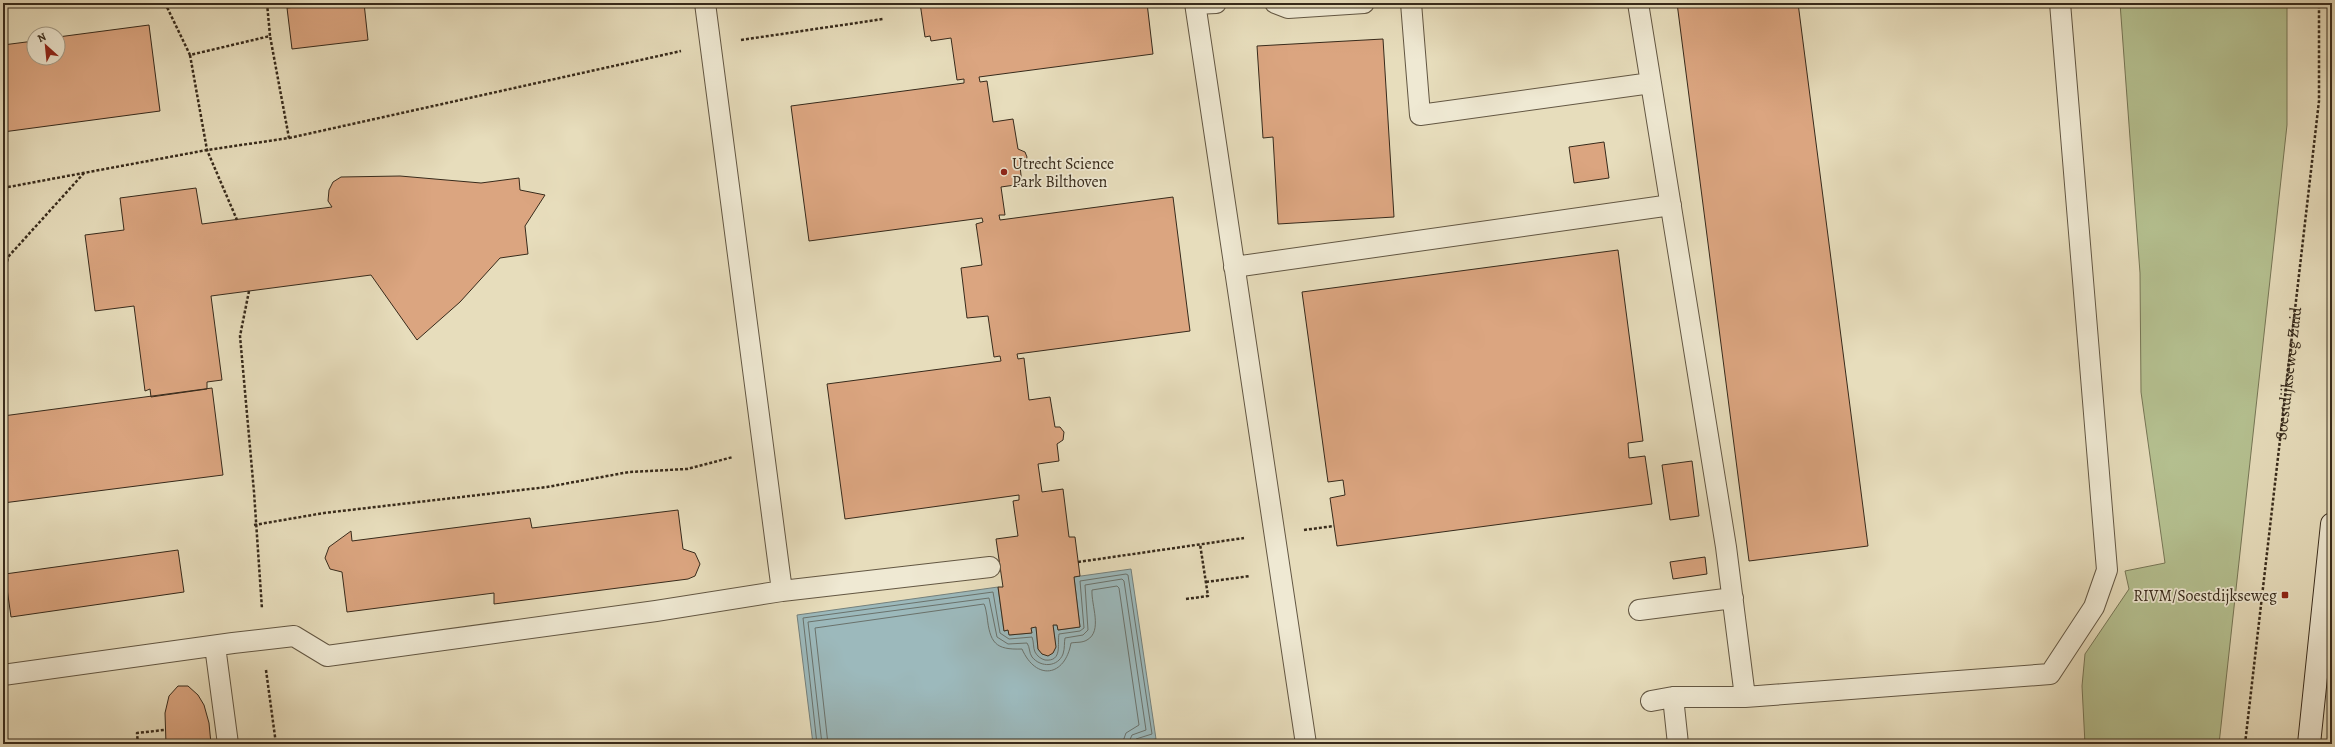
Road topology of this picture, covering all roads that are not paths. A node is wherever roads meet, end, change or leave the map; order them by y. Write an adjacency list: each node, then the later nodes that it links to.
1 (705, 3): 14 (lane)
2 (1216, 3): 8 (lane)
3 (1275, 3): 4 (lane)
4 (1364, 3)
5 (1411, 3): 9 (lane)
6 (1638, 3): 9 (lane)
7 (2060, 3): 19 (lane)
8 (1195, 4): 11 (lane)
9 (1651, 83): 10 (lane)
10 (1671, 205): 11 (lane); 15 (lane)
11 (1234, 267): 23 (lane)
12 (2332, 524): 25 (main road)
13 (990, 567): 14 (lane)
14 (782, 591): 17 (lane)
15 (1733, 598): 16 (lane); 19 (lane)
16 (1639, 610)
17 (215, 646): 18 (lane); 22 (lane)
18 (3, 675)
19 (1745, 697): 20 (lane)
20 (1673, 698): 21 (lane); 24 (lane)
21 (1652, 700)
22 (228, 744)
23 (1304, 744)
24 (1678, 744)
25 (2309, 744)

